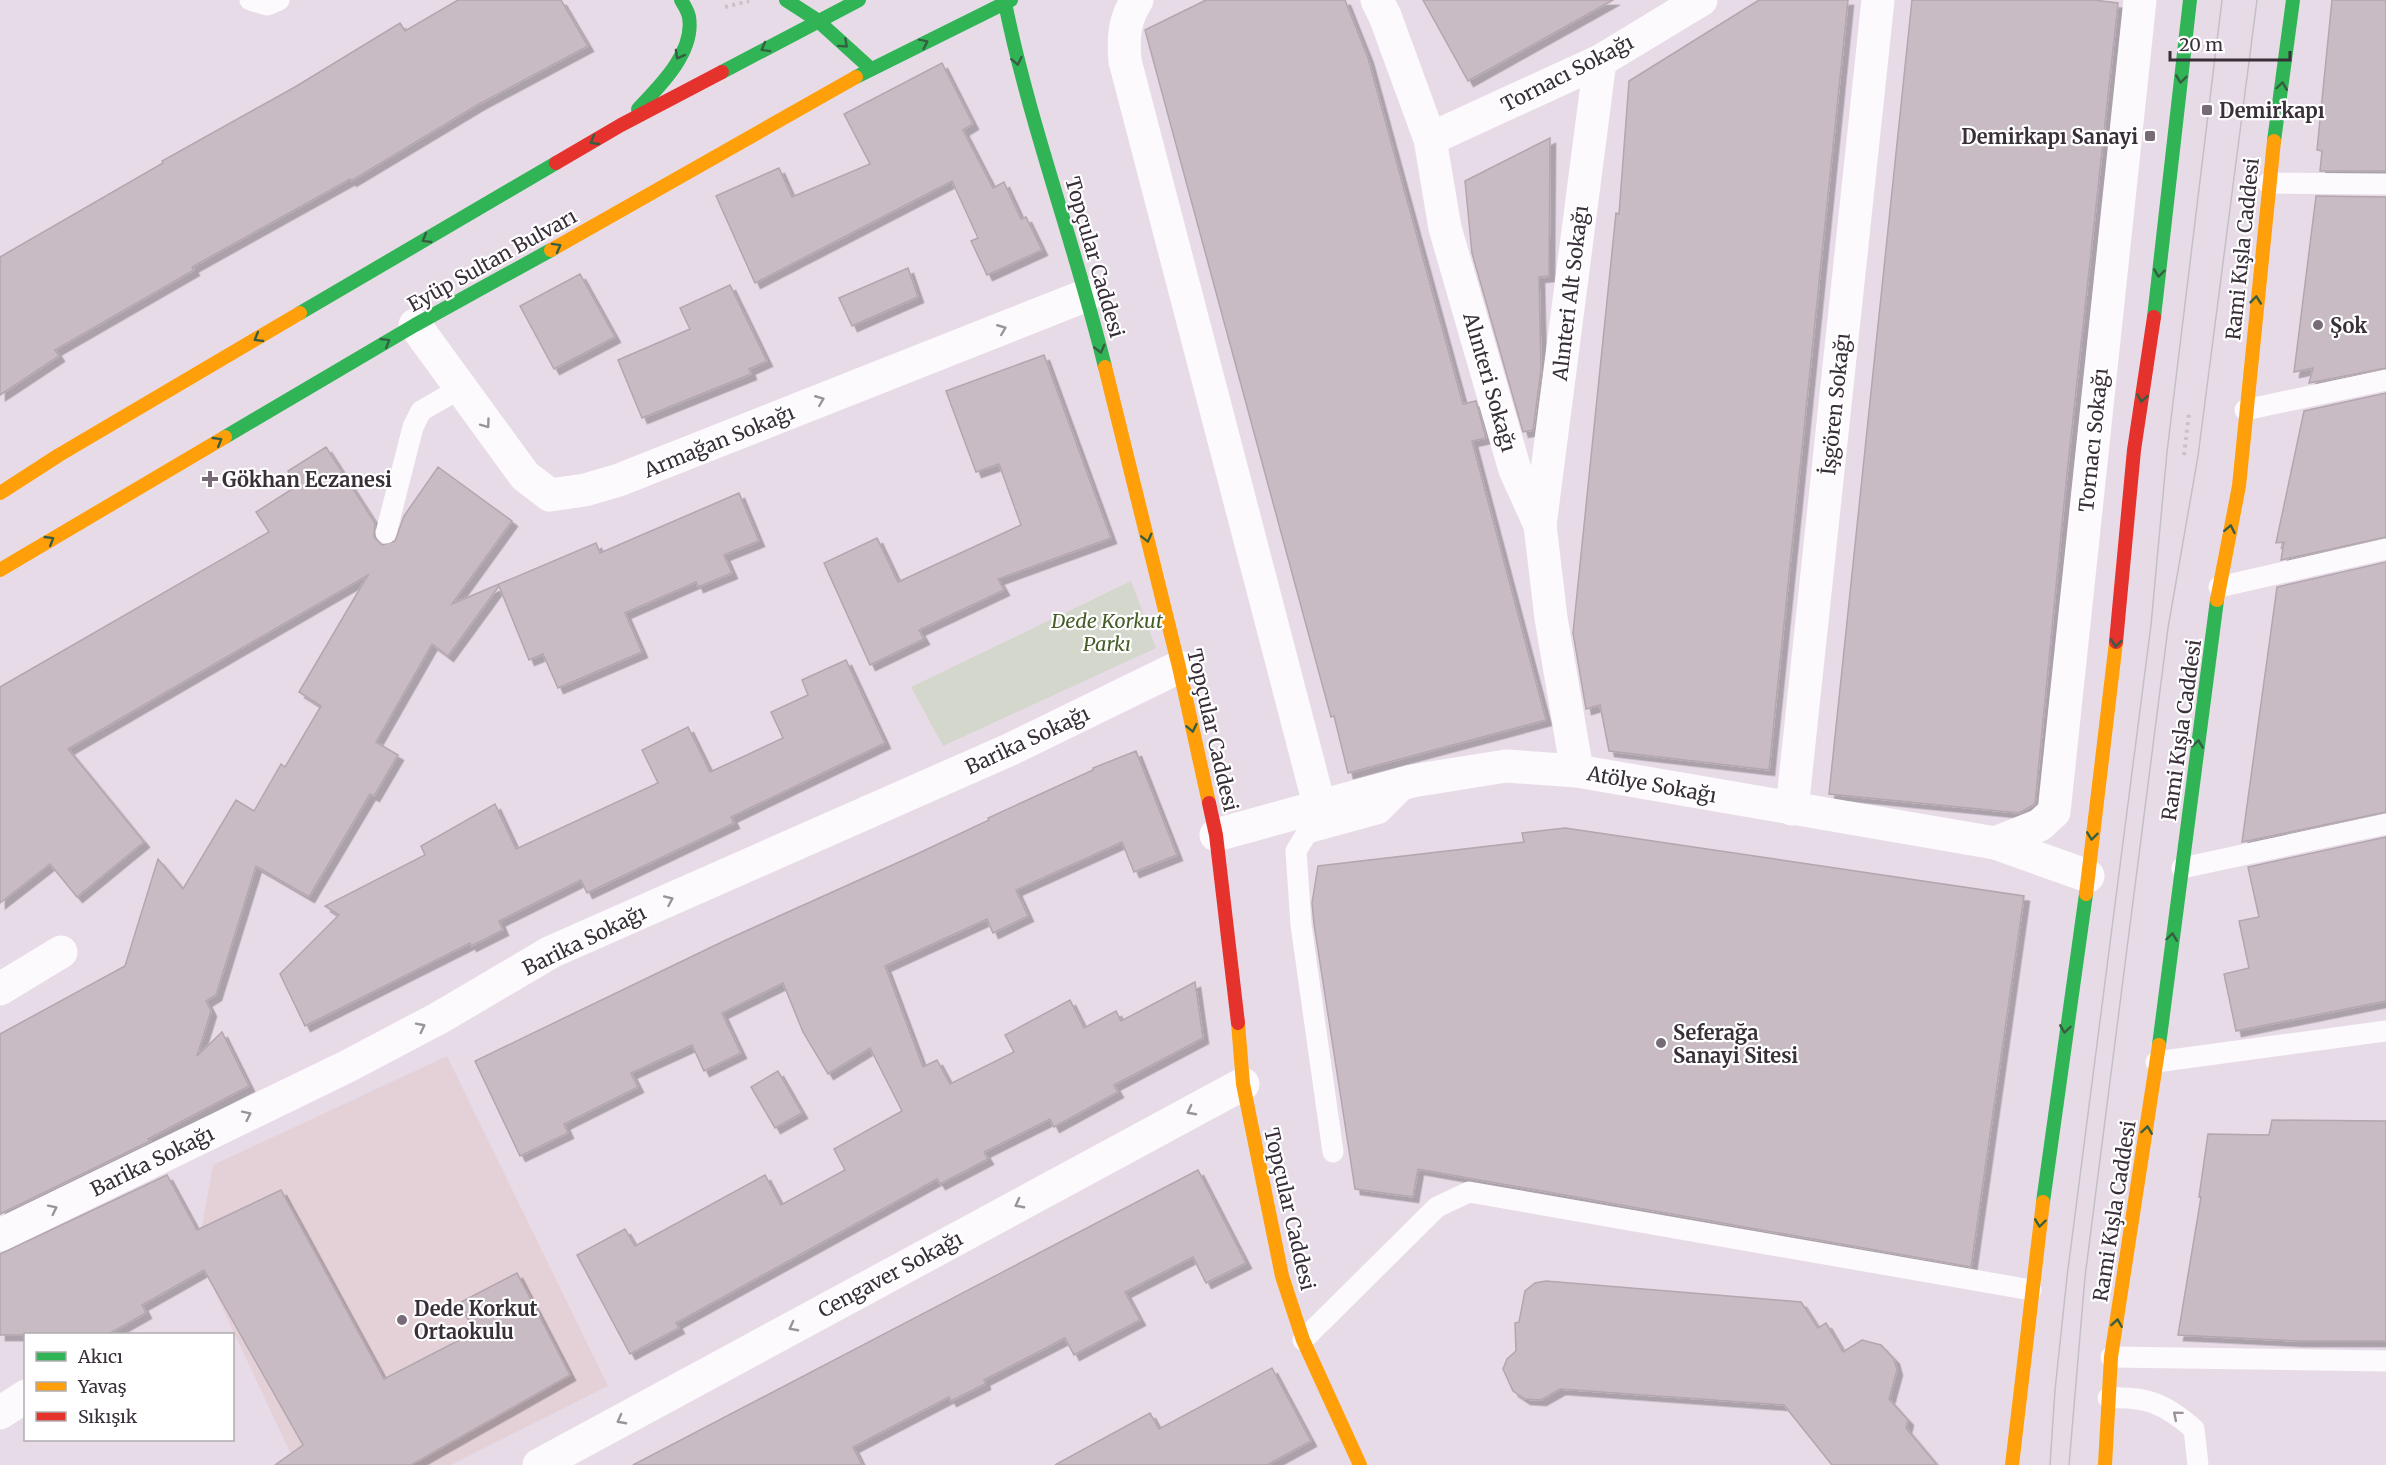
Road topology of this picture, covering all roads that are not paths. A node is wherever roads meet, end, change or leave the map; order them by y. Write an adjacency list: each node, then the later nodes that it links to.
1 (250, 0): 2 (lane)
2 (279, 0)
3 (681, 0): 18 (main road, one-way to 18)
4 (786, 0): 14 (main road)
5 (1137, 0): 36 (street)
6 (1377, 0): 19 (street, Alınteri Sokağı)
7 (1701, 0): 16 (street, Tornacı Sokağı)
8 (1878, 0): 37 (street, İşgören Sokağı)
9 (2140, 0): 40 (street, Tornacı Sokağı)
10 (2190, 0): 42 (main road, one-way to 42)
11 (2293, 0): 20 (main road, Rami Kışla Caddesi, one-way to 11)
12 (1007, 1): 17 (main road, Eyüp Sultan Bulvarı, one-way to 12); 22 (main road, Topçular Caddesi, one-way to 22)
13 (857, 3): 14 (main road)
14 (817, 20): 17 (main road, one-way to 17); 18 (main road, one-way to 18)
15 (864, 41): 17 (main road)
16 (1600, 61): 19 (street, Tornacı Sokağı); 28 (street, Alınteri Alt Sokağı)
17 (871, 69): 23 (main road, Eyüp Sultan Bulvarı, one-way to 17)
18 (621, 125): 27 (main road, one-way to 27)
19 (1430, 139): 28 (street, Alınteri Sokağı)
20 (2268, 183): 21 (lane); 26 (main road, Rami Kışla Caddesi, one-way to 20)
21 (2386, 184)
22 (1087, 295): 25 (street, Armağan Sokağı, one-way to 22); 33 (main road, Topçular Caddesi, one-way to 33)
23 (415, 325): 25 (street, Armağan Sokağı); 31 (main road, Eyüp Sultan Bulvarı, one-way to 23)
24 (2386, 380): 26 (lane)
25 (461, 388): 29 (lane)
26 (2245, 410): 32 (main road, Rami Kışla Caddesi, one-way to 26)
27 (0, 493)
28 (1540, 525): 34 (street, Alınteri Sokağı)
29 (386, 533)
30 (2386, 549): 32 (lane)
31 (0, 570)
32 (2219, 587): 41 (main road, Rami Kışla Caddesi, one-way to 32)
33 (1179, 667): 39 (main road, Topçular Caddesi, one-way to 39); 49 (street, Barika Sokağı, one-way to 33)
34 (1577, 771): 35 (street, Atölye Sokağı); 37 (street, Atölye Sokağı)
35 (1412, 781): 36 (street, Atölye Sokağı); 48 (lane)
36 (1320, 808): 39 (street, Atölye Sokağı)
37 (1792, 809): 40 (street, Atölye Sokağı)
38 (2386, 824): 41 (lane)
39 (1216, 835): 47 (main road, Topçular Caddesi)
40 (1995, 843): 42 (street, Atölye Sokağı)
41 (2182, 868): 46 (main road, Rami Kışla Caddesi, one-way to 41)
42 (2088, 876): 50 (main road, one-way to 50)
43 (61, 952): 44 (street)
44 (0, 989)
45 (2386, 1031): 46 (lane)
46 (2156, 1062): 52 (main road, Rami Kışla Caddesi, one-way to 46)
47 (1243, 1084): 51 (main road, Topçular Caddesi); 57 (street, Cengaver Sokağı, one-way to 57)
48 (1334, 1152)
49 (0, 1235)
50 (2031, 1290): 51 (lane); 59 (main road)
51 (1304, 1340): 58 (main road, Topçular Caddesi)
52 (2111, 1357): 53 (lane); 55 (main road, Rami Kışla Caddesi)
53 (2386, 1361)
54 (24, 1397): 56 (street)
55 (2108, 1398): 60 (main road, Rami Kışla Caddesi); 61 (lane, one-way to 55)
56 (0, 1413)
57 (539, 1465)
58 (1360, 1465)
59 (2012, 1465)
60 (2105, 1465)
61 (2198, 1465)

